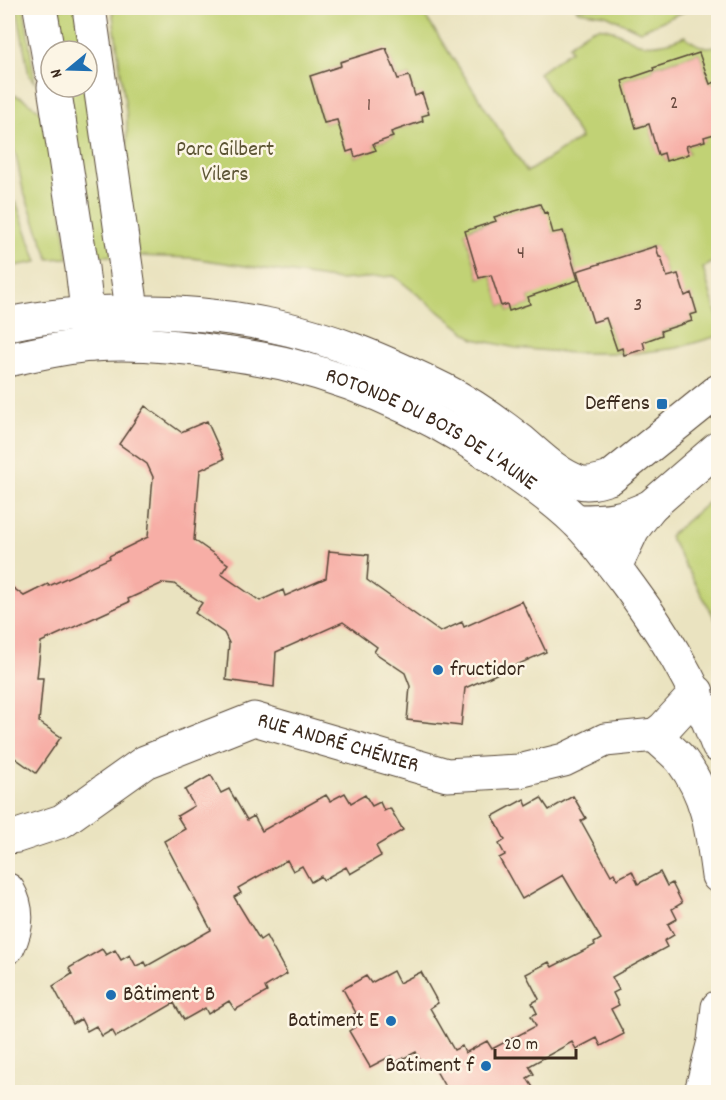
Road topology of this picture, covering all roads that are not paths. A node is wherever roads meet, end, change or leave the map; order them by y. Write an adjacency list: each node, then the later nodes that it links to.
1 (40, 8): 3 (main road)
2 (89, 8): 5 (main road)
3 (46, 39)
4 (56, 99): 6 (main road)
5 (133, 311): 6 (main road, ROTONDE DU BOIS DE L'AUNE); 8 (main road); 11 (main road, ROTONDE DU BOIS DE L'AUNE)
6 (88, 314): 7 (main road, ROTONDE DU BOIS DE L'AUNE); 9 (main road)
7 (8, 324)
8 (138, 344): 9 (main road, ROTONDE DU BOIS DE L'AUNE); 14 (main road, ROTONDE DU BOIS DE L'AUNE)
9 (91, 345): 10 (main road, ROTONDE DU BOIS DE L'AUNE)
10 (8, 360)
11 (718, 391)
12 (718, 448): 13 (main road)
13 (651, 506): 14 (main road); 15 (main road)
14 (577, 521): 15 (main road, ROTONDE DU BOIS DE L'AUNE)
15 (615, 567): 16 (main road, ROTONDE DU BOIS DE L'AUNE)
16 (697, 692): 17 (main road); 18 (main road, ROTONDE DU BOIS DE L'AUNE)
17 (655, 735): 19 (main road, RUE ANDRÉ CHÉNIER); 20 (main road)
18 (718, 746)
19 (8, 837)
20 (718, 876)
21 (8, 890): 22 (main road)
22 (8, 947)
23 (718, 1007): 24 (main road)
24 (701, 1092)

